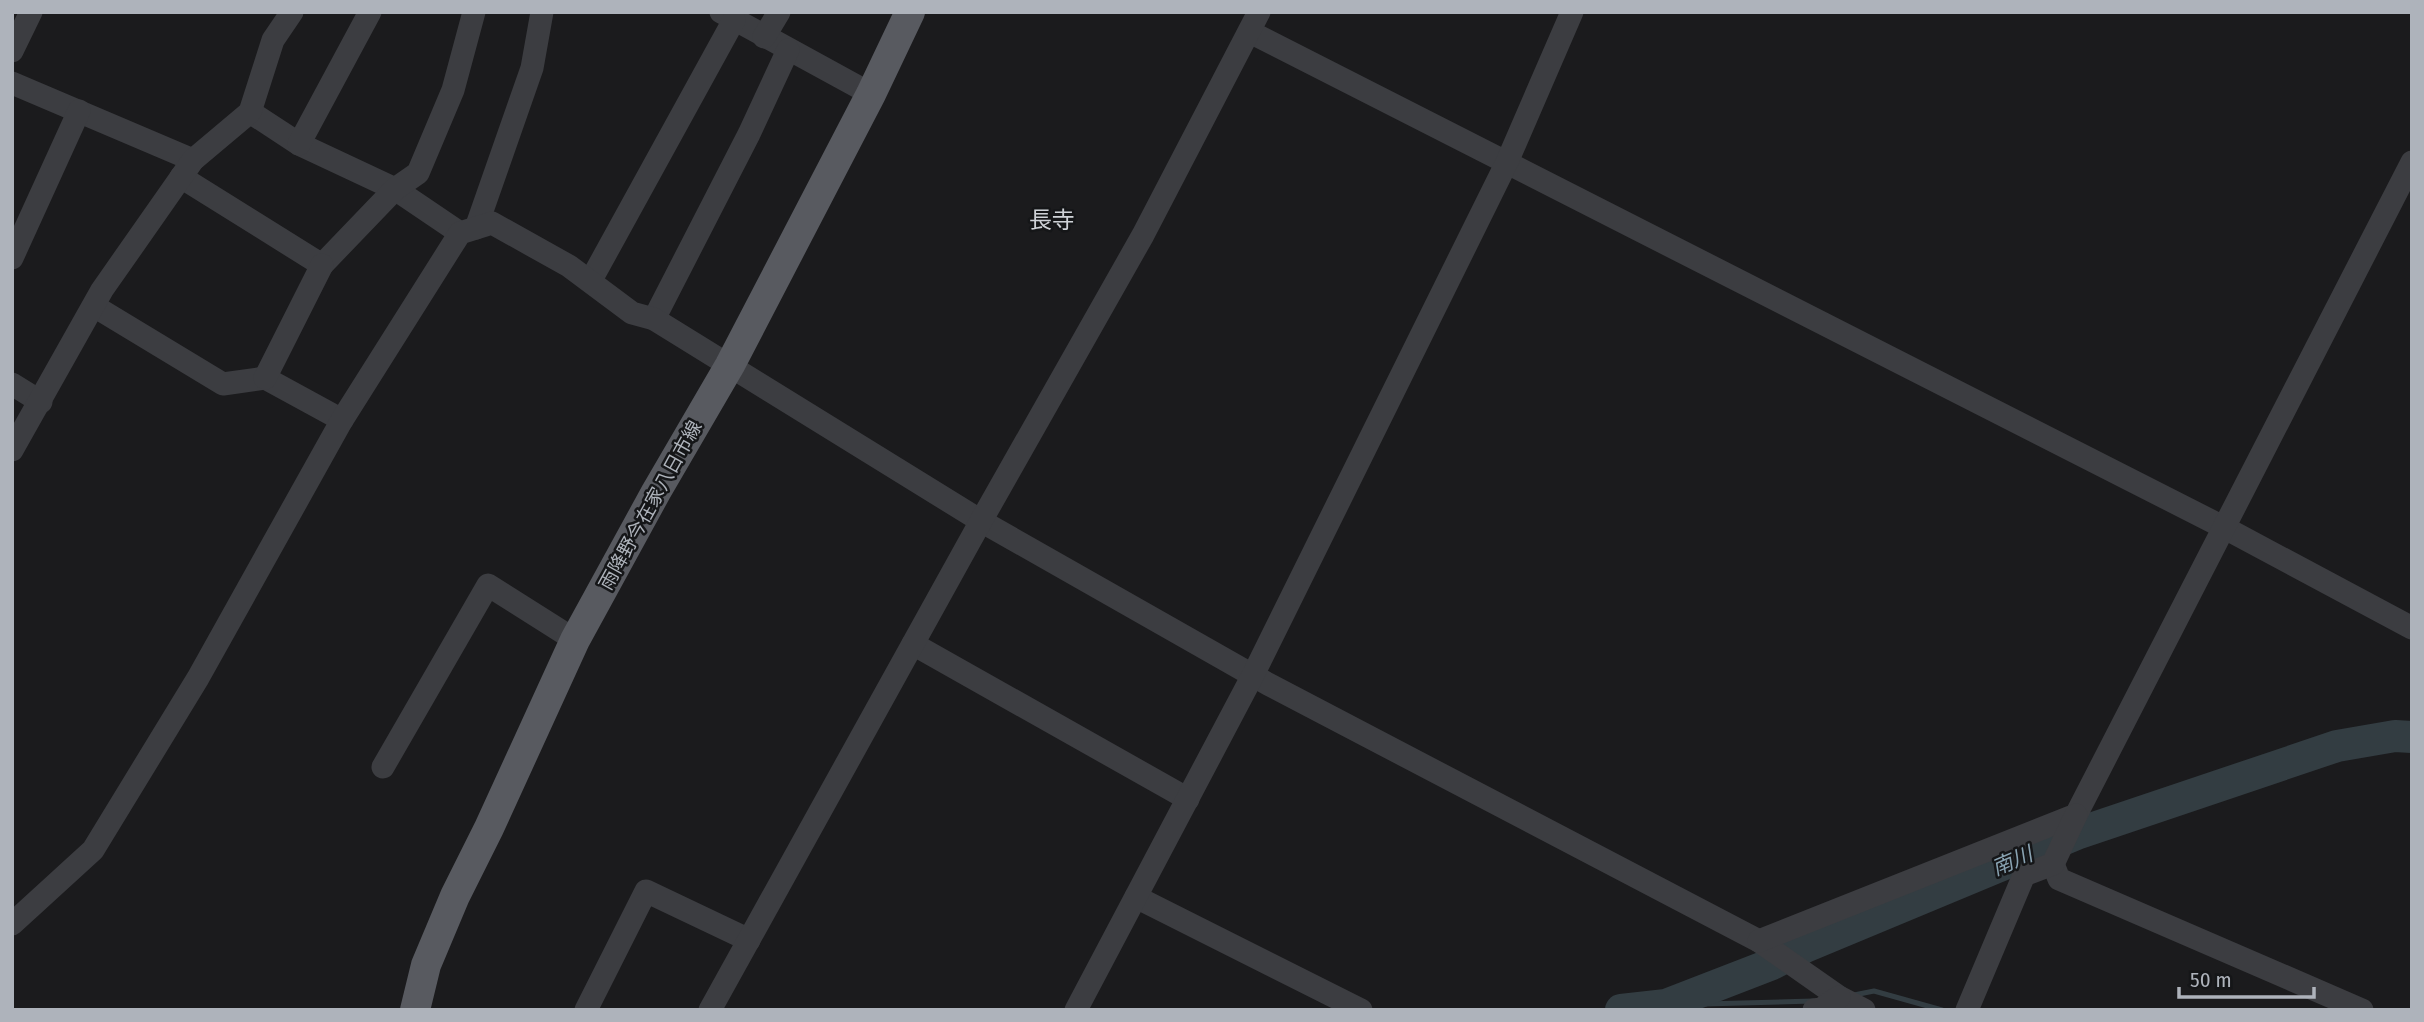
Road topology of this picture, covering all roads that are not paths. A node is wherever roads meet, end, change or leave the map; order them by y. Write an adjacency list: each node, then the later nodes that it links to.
1 (31, 12): 13 (street)
2 (292, 12): 17 (street)
3 (370, 12): 18 (street)
4 (474, 12): 22 (street)
5 (542, 12): 23 (street)
6 (779, 12): 11 (street)
7 (910, 12): 15 (main road, 雨降野今在家八日市線)
8 (1572, 12): 19 (street)
9 (727, 16): 11 (street); 26 (street)
10 (1254, 22): 19 (street); 35 (street)
11 (764, 37): 12 (street)
12 (788, 50): 15 (street); 28 (street)
13 (12, 51)
14 (12, 83): 16 (street)
15 (871, 94): 29 (main road, 雨降野今在家八日市線)
16 (79, 111): 21 (street); 24 (street)
17 (250, 112): 18 (street); 21 (street)
18 (299, 144): 22 (street)
19 (1507, 162): 36 (street); 40 (street)
20 (2412, 162): 36 (street)
21 (187, 168): 25 (street); 27 (street)
22 (395, 188): 23 (street); 25 (street)
23 (468, 230): 26 (street); 33 (street)
24 (12, 258)
25 (322, 265): 30 (street)
26 (591, 280): 28 (street)
27 (94, 306): 30 (street); 32 (street)
28 (654, 319): 29 (street)
29 (730, 365): 35 (street); 38 (main road, 雨降野今在家八日市線)
30 (265, 378): 33 (street)
31 (12, 384): 32 (street)
32 (41, 402): 34 (street)
33 (342, 420): 46 (street)
34 (12, 450)
35 (981, 521): 39 (street); 40 (street)
36 (2225, 528): 37 (street); 43 (street)
37 (2412, 628)
38 (575, 640): 41 (street); 50 (main road, 雨降野今在家八日市線)
39 (913, 644): 42 (street); 47 (street)
40 (1253, 675): 42 (street); 48 (street)
41 (383, 767)
42 (1188, 799): 45 (street)
43 (2076, 815): 44 (street); 48 (street)
44 (2053, 864): 57 (street); 58 (street)
45 (1136, 897): 53 (street); 54 (street)
46 (12, 924)
47 (749, 940): 51 (street); 52 (street)
48 (1759, 941): 49 (street)
49 (1827, 1005): 55 (street); 56 (street)
50 (415, 1010)
51 (586, 1010)
52 (710, 1010)
53 (1076, 1010)
54 (1361, 1010)
55 (1814, 1010)
56 (1864, 1010)
57 (1967, 1010)
58 (2362, 1010)

